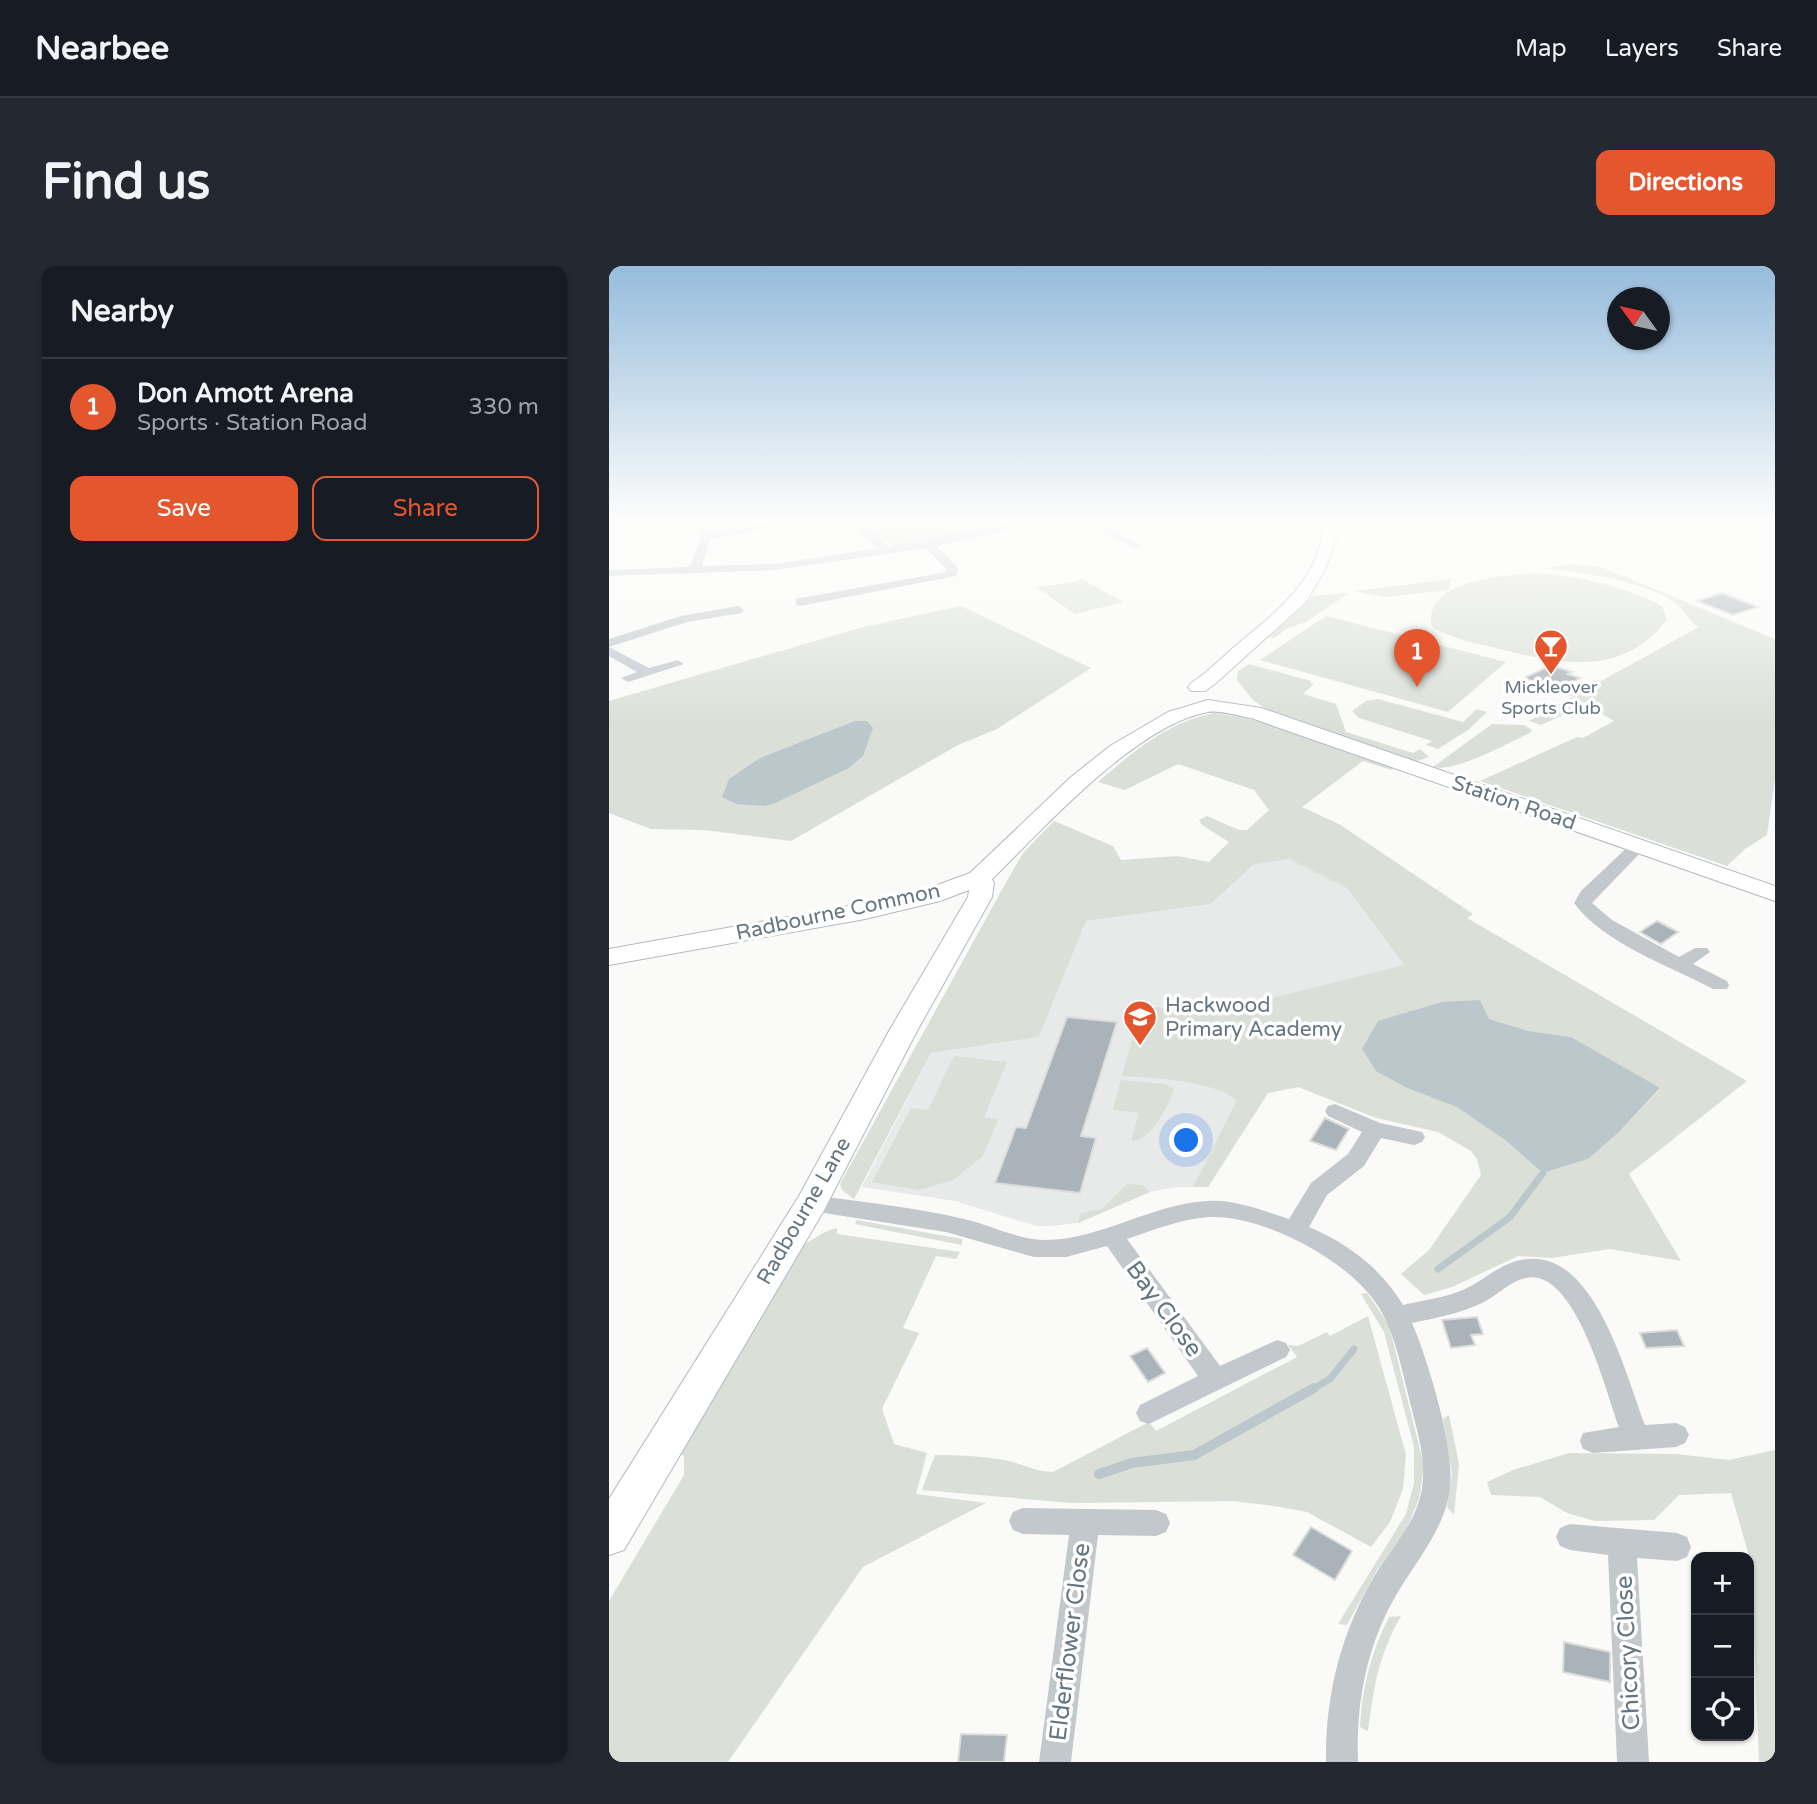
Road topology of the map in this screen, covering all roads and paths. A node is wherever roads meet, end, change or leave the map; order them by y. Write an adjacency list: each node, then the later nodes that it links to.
1 (850, 590): 3 (street)
2 (1308, 590): 8 (main road)
3 (800, 603)
4 (738, 610): 5 (street)
5 (609, 643)
6 (609, 651): 9 (street)
7 (678, 664): 9 (street)
8 (1223, 670): 11 (main road); 12 (main road)
9 (647, 672): 10 (street)
10 (628, 678)
11 (1192, 692): 12 (main road); 13 (main road); 15 (main road, Radbourne Common)
12 (1231, 693): 13 (main road); 14 (main road, Station Road)
13 (1209, 706): 14 (main road, Station Road); 15 (main road, Radbourne Common)
14 (1254, 712): 16 (main road, Station Road)
15 (1174, 716): 17 (main road, Radbourne Common)
16 (1639, 845): 18 (main road, Station Road); 21 (street)
17 (979, 878): 20 (main road, Radbourne Common); 26 (main road, Radbourne Lane)
18 (1775, 894)
19 (1701, 951): 21 (street)
20 (609, 957)
21 (1680, 964): 22 (street)
22 (1720, 985)
23 (1335, 1111): 24 (street)
24 (1375, 1129): 25 (street); 27 (street)
25 (1414, 1137)
26 (811, 1203): 28 (street); 39 (main road, Radbourne Lane)
27 (1295, 1230): 28 (street); 29 (street)
28 (1113, 1237): 31 (street, Bay Close)
29 (1397, 1316): 34 (street); 44 (street)
30 (1277, 1350): 31 (street, Bay Close)
31 (1216, 1381): 32 (street, Bay Close)
32 (1149, 1413)
33 (1676, 1435): 34 (street)
34 (1636, 1436): 35 (street)
35 (1593, 1441)
36 (1023, 1521): 37 (street)
37 (1085, 1522): 38 (street); 43 (street, Elderflower Close)
38 (1156, 1523)
39 (609, 1536)
40 (1570, 1537): 41 (street, Chicory Close)
41 (1622, 1543): 42 (street, Chicory Close); 45 (street, Chicory Close)
42 (1677, 1547)
43 (1055, 1762)
44 (1342, 1762)
45 (1633, 1762)

